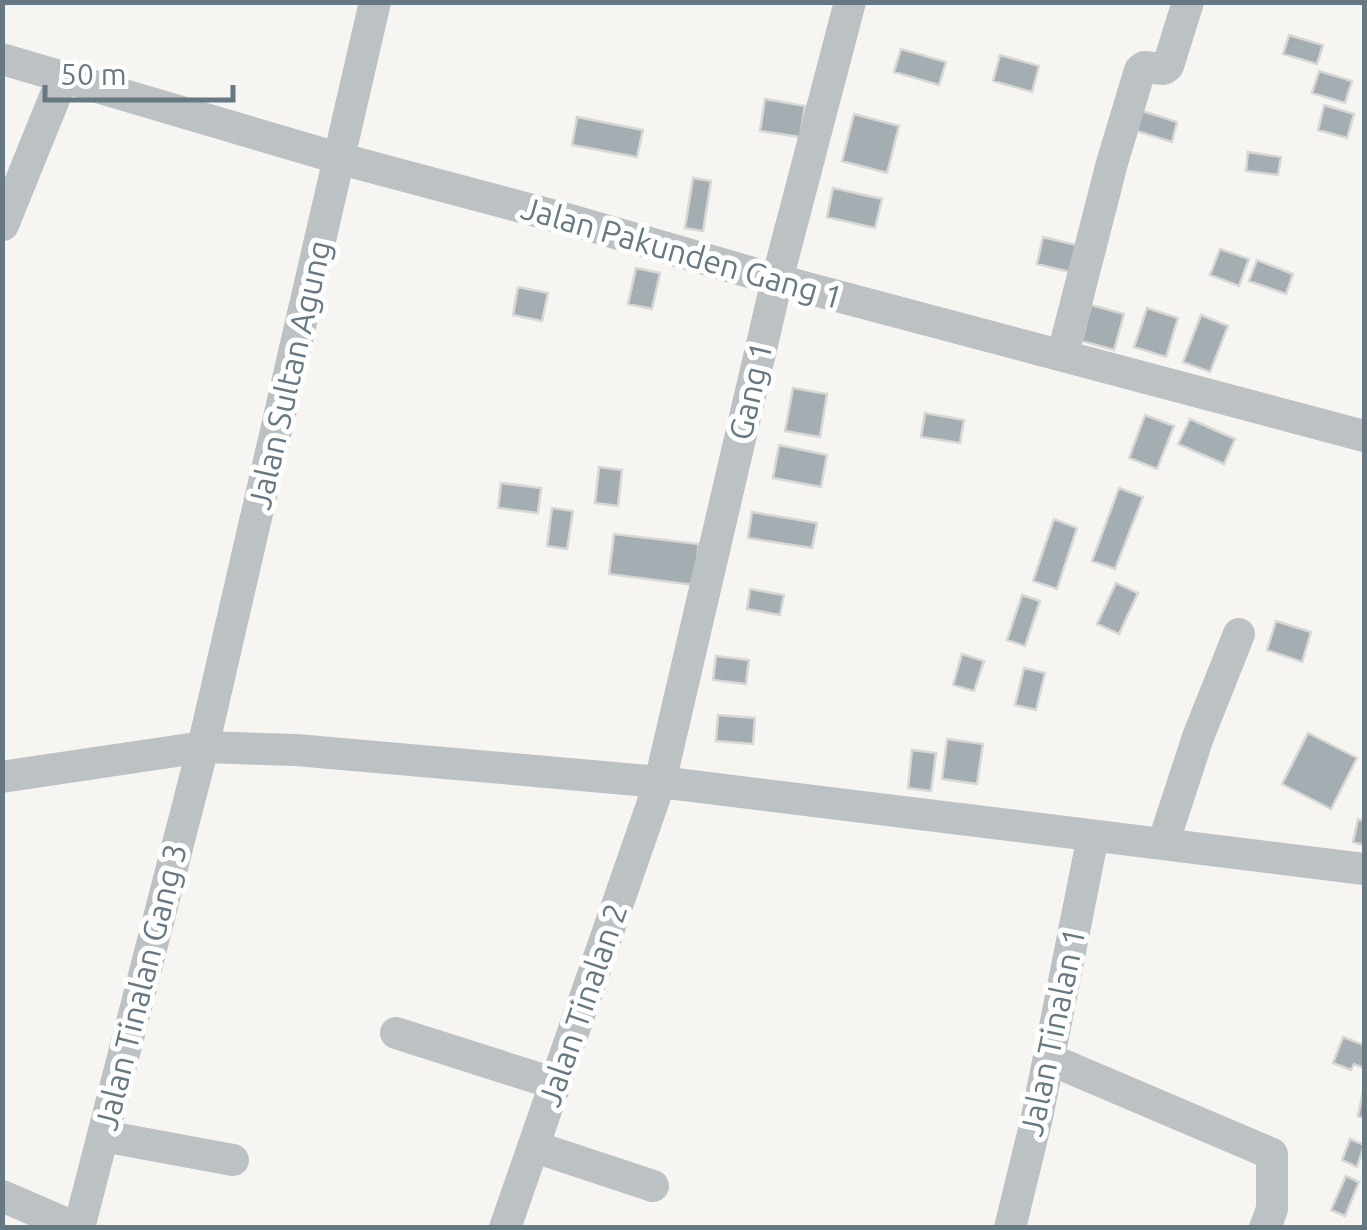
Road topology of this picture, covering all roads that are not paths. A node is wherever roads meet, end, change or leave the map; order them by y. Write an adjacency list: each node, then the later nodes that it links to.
1 (375, 2): 6 (street, Jalan Sultan Agung)
2 (850, 2): 8 (street, Gang 1)
3 (1188, 2): 9 (street)
4 (2, 59): 5 (street, Jalan Pakunden Gang 1)
5 (63, 77): 6 (street, Jalan Pakunden Gang 1); 7 (street)
6 (341, 159): 8 (street, Jalan Pakunden Gang 1); 12 (street, Jalan Sultan Agung)
7 (3, 225)
8 (776, 280): 9 (street, Jalan Pakunden Gang 1); 14 (street, Gang 1)
9 (1062, 354): 10 (street, Jalan Pakunden Gang 1)
10 (1364, 436)
11 (1239, 634): 16 (street)
12 (203, 747): 13 (street); 14 (street); 21 (street, Jalan Tinalan Gang 3)
13 (2, 778)
14 (660, 782): 15 (street); 20 (street, Jalan Tinalan 2)
15 (1093, 836): 16 (street); 19 (street, Jalan Tinalan 1)
16 (1163, 844): 17 (street)
17 (1364, 869)
18 (396, 1033): 20 (street)
19 (1049, 1059): 28 (street, Jalan Tinalan 1); 29 (street)
20 (556, 1084): 22 (street, Jalan Tinalan 2)
21 (103, 1136): 23 (street); 26 (street, Jalan Tinalan Gang 3)
22 (534, 1147): 24 (street); 27 (street, Jalan Tinalan 2)
23 (233, 1160)
24 (653, 1186)
25 (2, 1196): 26 (street)
26 (78, 1228)
27 (505, 1228)
28 (1010, 1228)
29 (1265, 1228)

